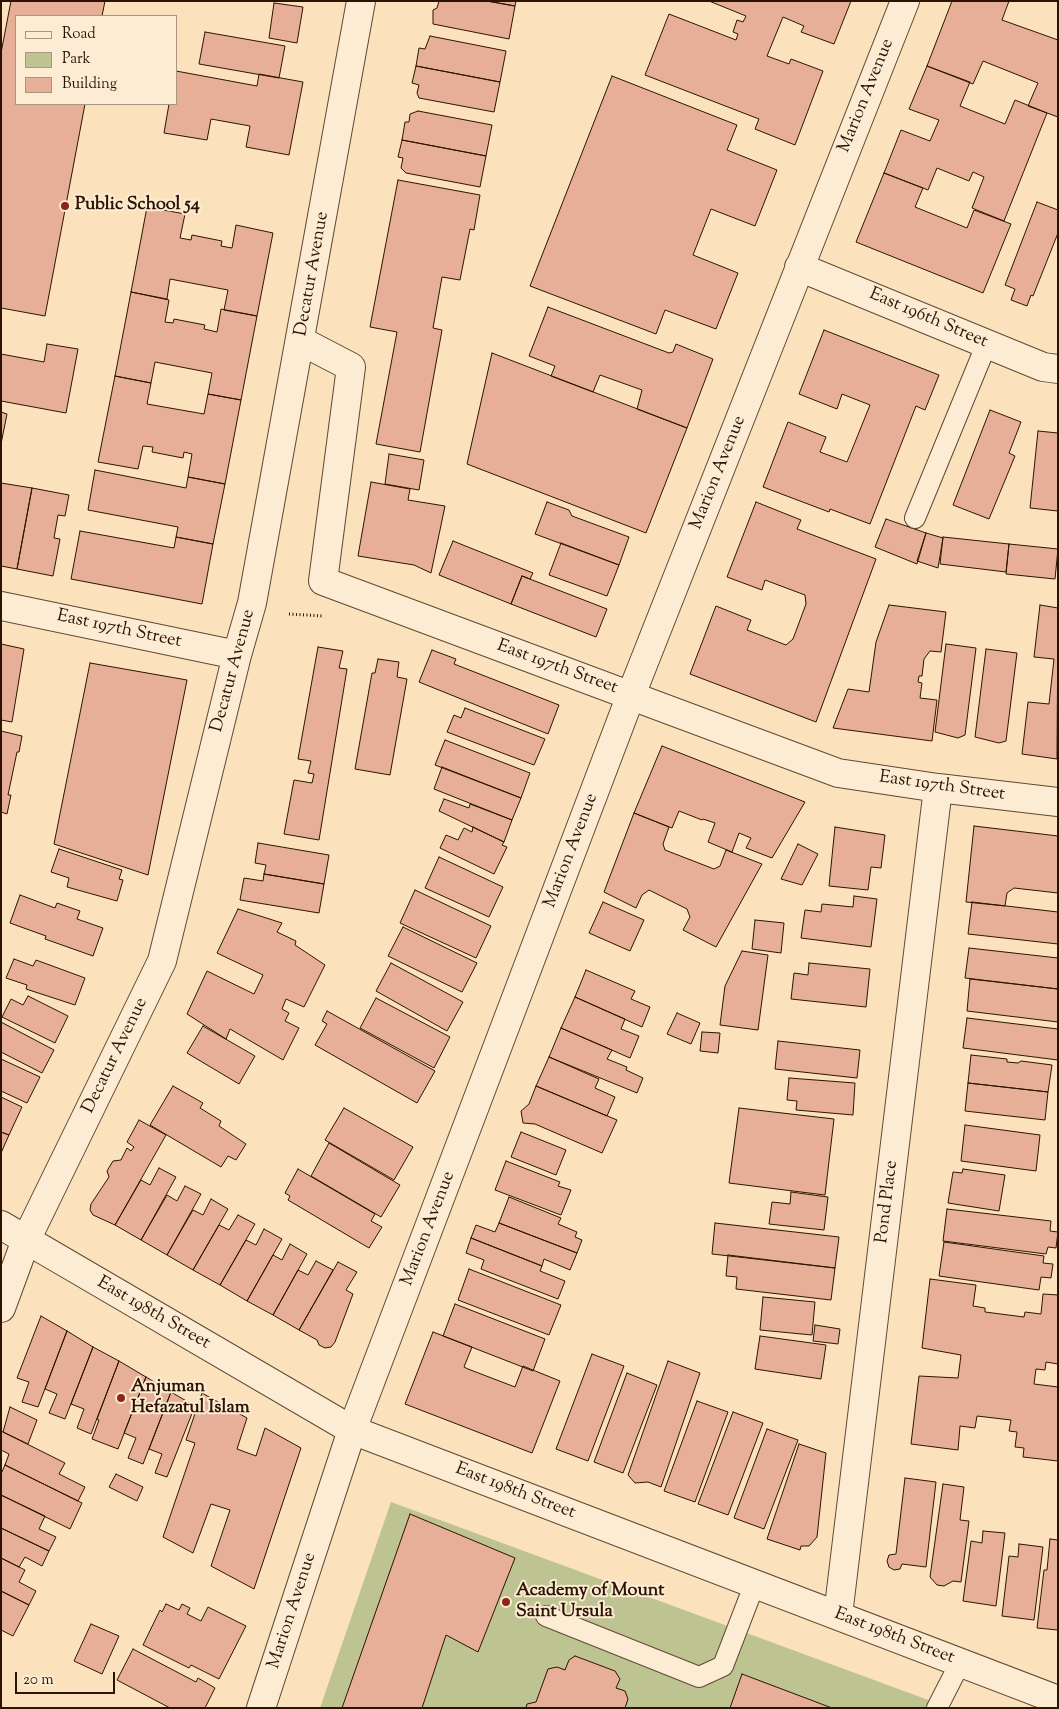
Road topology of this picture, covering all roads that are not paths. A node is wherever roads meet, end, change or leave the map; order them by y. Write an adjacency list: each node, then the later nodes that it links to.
1 (361, 1): 4 (street, Decatur Avenue)
2 (905, 1): 3 (street, Marion Avenue)
3 (799, 267): 5 (street, East 196th Street); 10 (street, Marion Avenue)
4 (301, 341): 9 (street, Decatur Avenue); 10 (street, East 197th Street)
5 (987, 343): 6 (street, East 196th Street); 7 (lane)
6 (1058, 369)
7 (915, 518)
8 (1, 606): 9 (street, East 197th Street)
9 (237, 655): 14 (street, Decatur Avenue)
10 (631, 695): 11 (street, East 197th Street); 16 (street, Marion Avenue)
11 (938, 788): 12 (street, East 197th Street); 18 (street, Pond Place)
12 (1058, 802)
13 (1, 1225): 14 (street, East 198th Street)
14 (26, 1240): 15 (street, Decatur Avenue); 16 (street, East 198th Street)
15 (1, 1308)
16 (352, 1430): 17 (street, East 198th Street); 22 (street, Marion Avenue)
17 (755, 1584): 18 (street, East 198th Street); 19 (lane)
18 (838, 1615): 20 (street, East 198th Street)
19 (546, 1616)
20 (960, 1663): 21 (street, East 198th Street); 23 (lane)
21 (1058, 1700)
22 (261, 1708)
23 (937, 1708)

